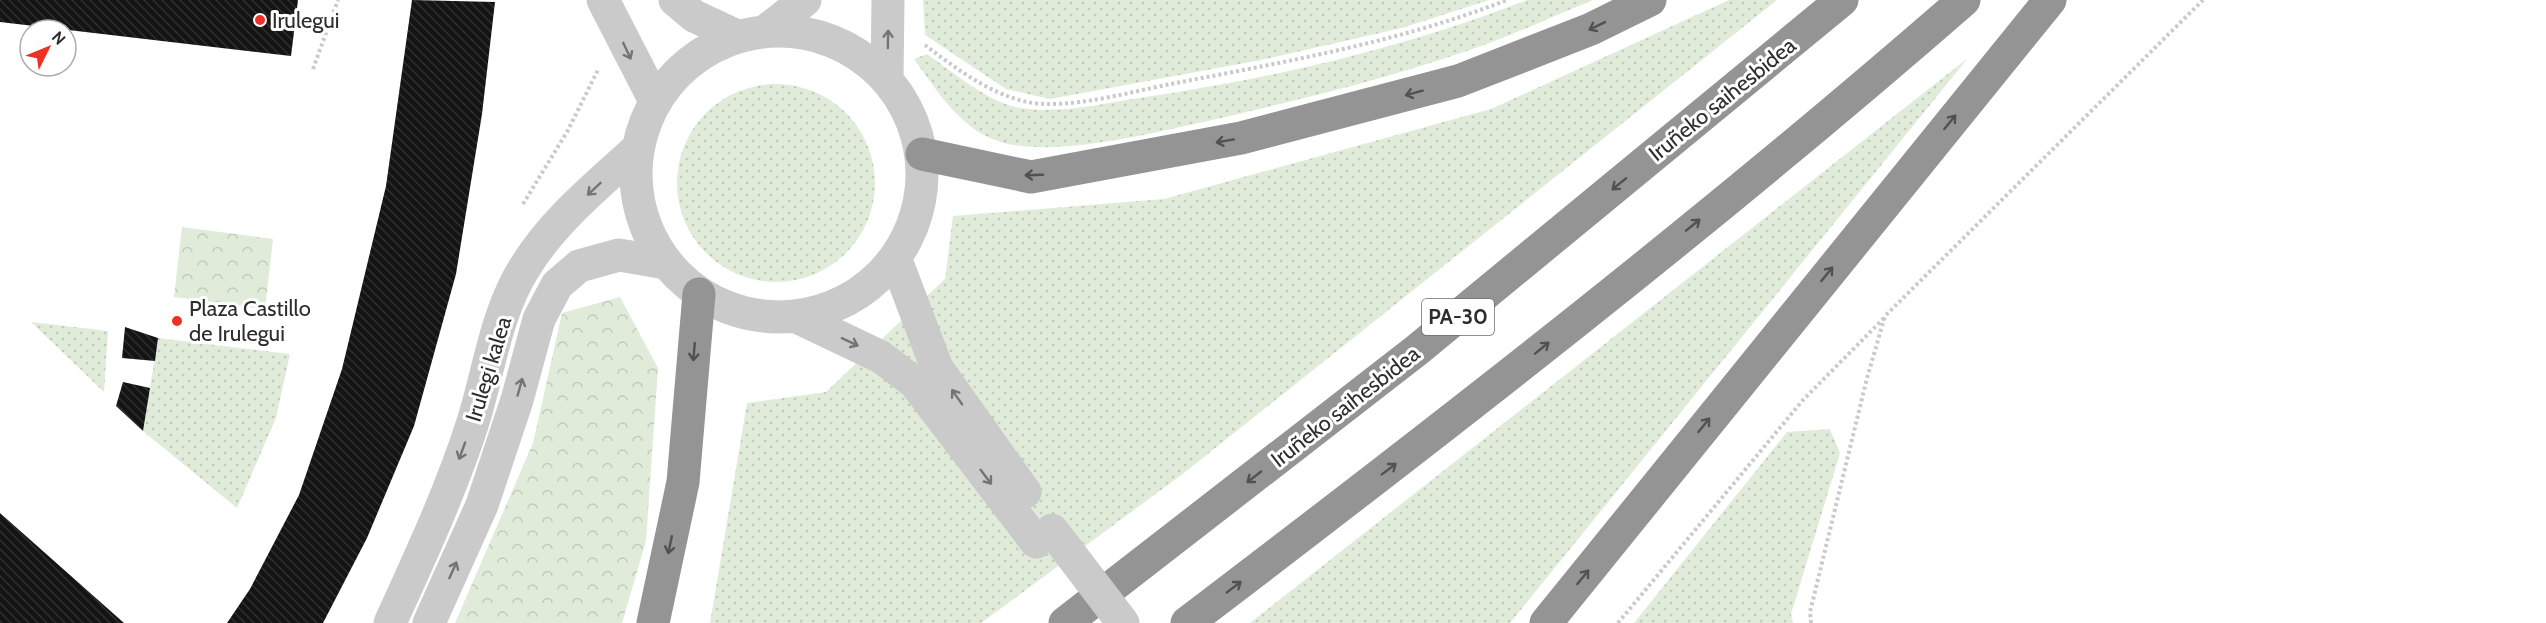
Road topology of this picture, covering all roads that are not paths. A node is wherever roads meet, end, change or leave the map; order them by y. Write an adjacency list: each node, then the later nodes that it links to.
1 (603, 0): 11 (street, one-way to 11)
2 (675, 0): 9 (street)
3 (805, 0): 9 (street)
4 (888, 0): 10 (street, one-way to 4)
5 (1650, 0): 13 (highway, one-way to 13)
6 (1842, 0): 22 (highway, Iruñeko saihesbidea / PA-30, one-way to 22)
7 (1964, 0): 25 (highway, one-way to 7)
8 (2050, 0): 26 (highway, one-way to 8)
9 (752, 33): 10 (street); 11 (street)
10 (887, 78): 13 (street)
11 (655, 101): 12 (street)
12 (637, 149): 15 (street); 19 (street, Irulegi kalea, one-way to 19)
13 (922, 154): 14 (street)
14 (896, 260): 17 (street); 18 (street, one-way to 14)
15 (666, 263): 16 (street); 20 (street, Irulegi kalea, one-way to 15)
16 (699, 294): 17 (street); 21 (highway, one-way to 21)
17 (797, 317): 18 (street, one-way to 18)
18 (1044, 536): 23 (street); 24 (street, bridge)
19 (390, 623)
20 (429, 623)
21 (653, 623)
22 (1065, 623)
23 (1095, 623)
24 (1123, 623)
25 (1187, 623)
26 (1546, 623)

